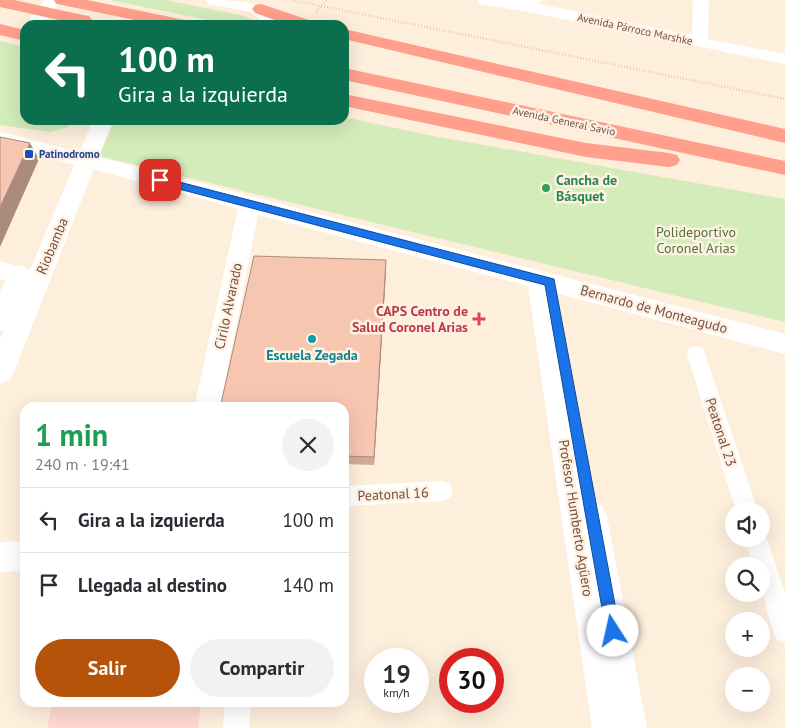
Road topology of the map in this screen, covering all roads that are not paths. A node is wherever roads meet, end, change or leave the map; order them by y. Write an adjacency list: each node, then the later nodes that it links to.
1 (55, 0): 9 (main road)
2 (62, 0): 11 (highway)
3 (214, 0): 8 (main road)
4 (485, 0): 6 (main road, Avenida Párroco Marshke)
5 (701, 0): 17 (street)
6 (529, 2): 17 (street, Avenida Párroco Marshke)
7 (5, 3): 10 (highway)
8 (248, 5): 12 (main road); 13 (highway)
9 (39, 20)
10 (82, 20)
11 (160, 20)
12 (272, 20)
13 (292, 20)
14 (0, 29): 15 (highway)
15 (20, 35)
16 (349, 35): 24 (highway)
17 (700, 43): 19 (street, Avenida Párroco Marshke)
18 (349, 58): 26 (highway, Avenida General Savio)
19 (785, 59)
20 (349, 75): 28 (highway, Avenida General Savio)
21 (349, 101): 29 (highway)
22 (87, 125): 27 (main road, Riobamba)
23 (100, 125): 27 (main road, Riobamba)
24 (785, 136)
25 (0, 139): 27 (main road, Bernardo de Monteagudo)
26 (785, 148)
27 (80, 159): 30 (street, Bernardo de Monteagudo); 31 (main road, Riobamba); 36 (main road, Riobamba)
28 (785, 168)
29 (785, 181)
30 (249, 205): 32 (street, Bernardo de Monteagudo); 37 (street, Cirilo Alvarado)
31 (10, 272): 33 (main road, Riobamba)
32 (544, 281): 34 (street, Bernardo de Monteagudo); 47 (street, Profesor Humberto Agüero); 48 (street, Profesor Humberto Agüero)
33 (0, 321)
34 (785, 344)
35 (696, 354): 40 (street, Peatonal 23)
36 (0, 372)
37 (208, 402)
38 (442, 491): 39 (street, Peatonal 16)
39 (349, 496)
40 (744, 502)
41 (759, 547): 44 (street)
42 (20, 556): 43 (street)
43 (0, 557)
44 (785, 630)
45 (238, 707): 46 (street)
46 (236, 728)
47 (609, 728)
48 (630, 728)

